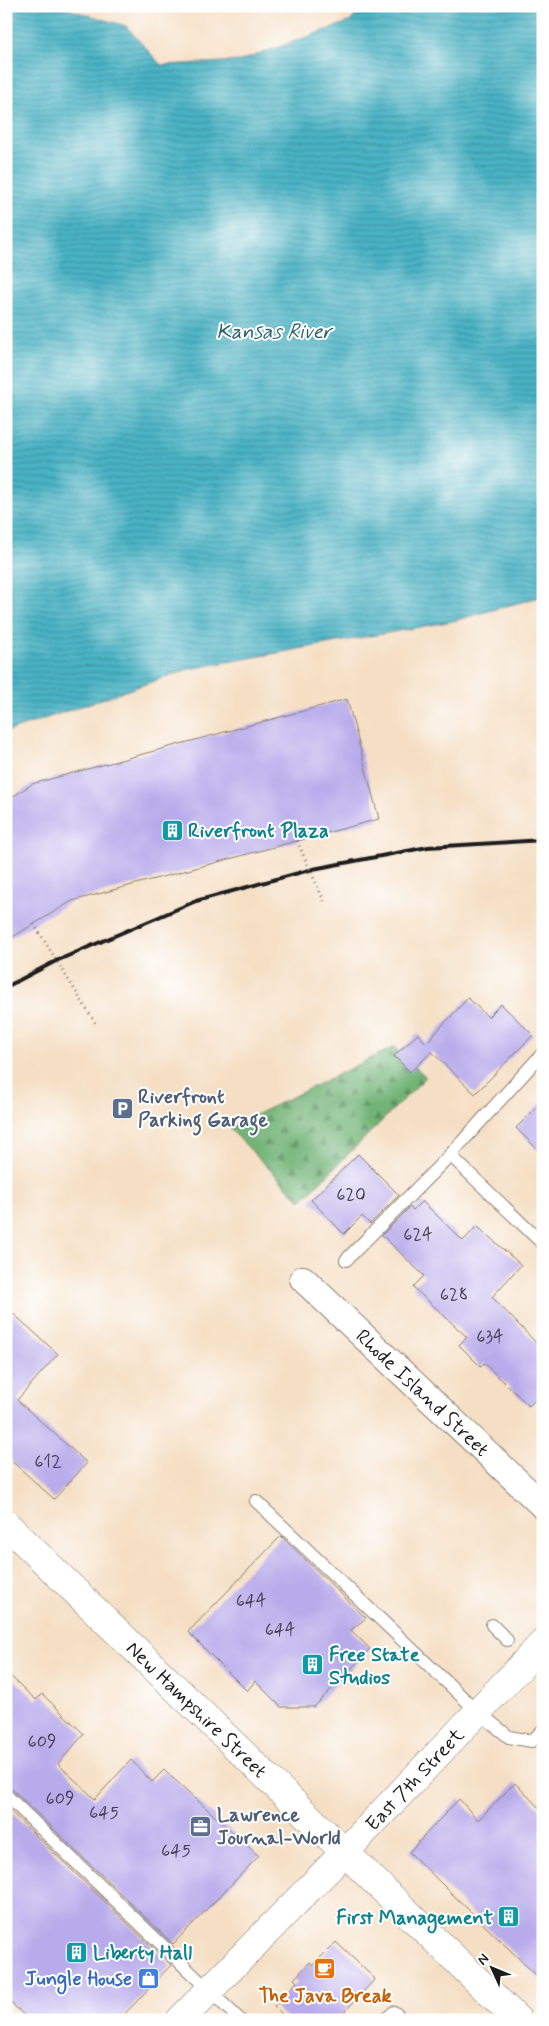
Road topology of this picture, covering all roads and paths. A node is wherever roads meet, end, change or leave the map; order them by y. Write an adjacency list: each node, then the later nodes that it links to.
1 (298, 841): 2 (path, bridge)
2 (324, 901)
3 (34, 924): 4 (path, bridge)
4 (96, 1024)
5 (543, 1053): 6 (lane)
6 (450, 1155): 7 (lane); 8 (lane)
7 (543, 1244)
8 (346, 1260)
9 (303, 1279): 11 (street, Rhode Island Street)
10 (256, 1501): 16 (lane)
11 (543, 1506)
12 (6, 1524): 19 (street, New Hampshire Street)
13 (492, 1625): 14 (lane)
14 (507, 1640)
15 (543, 1643): 16 (street, East 7th Street)
16 (477, 1711): 17 (lane); 19 (street, East 7th Street)
17 (540, 1737)
18 (6, 1795): 20 (lane)
19 (345, 1852): 20 (street, East 7th Street); 25 (street, New Hampshire Street)
20 (209, 1990): 21 (street, East 7th Street); 22 (lane)
21 (180, 2020)
22 (240, 2020)
23 (385, 2020): 24 (lane)
24 (403, 2020)
25 (518, 2020)

